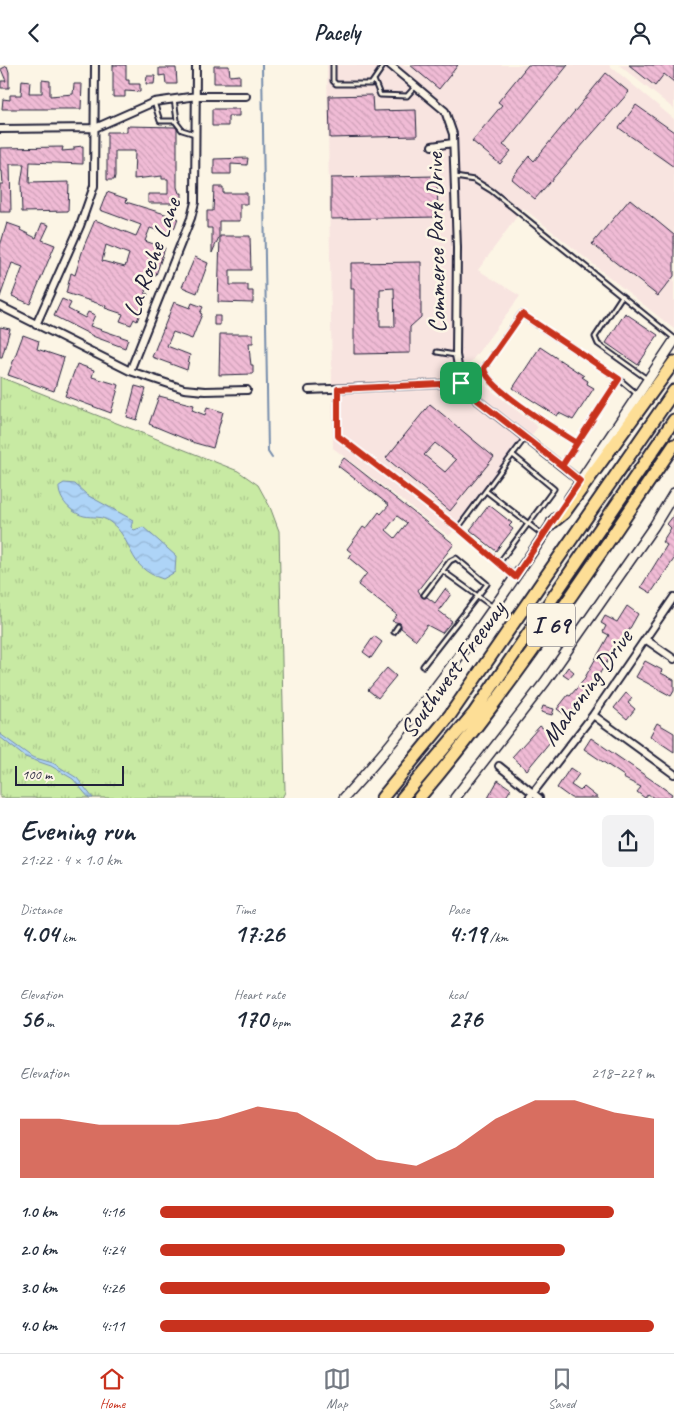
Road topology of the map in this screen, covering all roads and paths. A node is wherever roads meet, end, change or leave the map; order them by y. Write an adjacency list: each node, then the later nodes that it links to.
1 (95, 65): 13 (street)
2 (196, 65): 8 (street, La Roche Lane)
3 (333, 65): 6 (lane)
4 (384, 65): 6 (lane)
5 (390, 65): 7 (street, Commerce Park Drive)
6 (374, 80): 7 (lane)
7 (415, 86): 16 (street, Commerce Park Drive)
8 (197, 96): 9 (street); 10 (street); 15 (street, La Roche Lane)
9 (246, 96)
10 (174, 98): 11 (street); 12 (lane)
11 (154, 102): 12 (lane); 13 (street)
12 (175, 121): 15 (lane)
13 (95, 128): 14 (street); 21 (street)
14 (0, 129)
15 (197, 133): 26 (street, La Roche Lane)
16 (453, 143): 17 (street); 18 (street, Commerce Park Drive)
17 (432, 146)
18 (455, 177): 19 (lane); 24 (street, Commerce Park Drive)
19 (622, 297): 22 (lane); 28 (lane)
20 (0, 306): 21 (street)
21 (36, 325): 26 (street)
22 (674, 340): 28 (main road)
23 (437, 352): 24 (lane)
24 (456, 355): 29 (street, Commerce Park Drive)
25 (674, 361): 44 (highway)
26 (130, 371): 31 (street)
27 (619, 379): 34 (lane); 37 (lane); 37 (lane)
28 (648, 380): 34 (main road)
29 (461, 383): 30 (street); 36 (street)
30 (338, 389): 32 (street); 46 (lane)
31 (247, 390)
32 (309, 390)
33 (674, 391): 65 (highway, Southwest Freeway / I 69)
34 (638, 395): 41 (main road)
35 (674, 419): 66 (highway)
36 (526, 437): 39 (lane); 40 (street)
37 (577, 443): 40 (lane)
38 (674, 445): 67 (highway, Southwest Freeway / I 69)
39 (513, 455): 42 (lane); 45 (lane)
40 (562, 466): 41 (street)
41 (580, 481): 44 (main road)
42 (486, 491): 45 (lane); 46 (lane)
43 (674, 493): 68 (main road)
44 (552, 522): 47 (main road)
45 (527, 524): 47 (lane); 48 (lane)
46 (458, 528): 48 (lane)
47 (544, 535): 50 (main road)
48 (499, 563): 50 (lane)
49 (442, 571): 51 (lane); 52 (lane); 52 (lane)
50 (515, 577): 54 (main road)
51 (424, 595)
52 (479, 596): 54 (lane); 59 (lane)
53 (674, 597): 57 (street, Mahoning Drive)
54 (494, 608): 64 (main road)
55 (398, 626): 56 (lane)
56 (394, 632)
57 (645, 639): 58 (street); 60 (street, Mahoning Drive)
58 (674, 659)
59 (423, 666)
60 (593, 715): 62 (street); 63 (street, Mahoning Drive)
61 (499, 766): 63 (street)
62 (674, 774)
63 (534, 796)
64 (344, 798)
65 (382, 798)
66 (402, 798)
67 (419, 798)
68 (454, 798)

